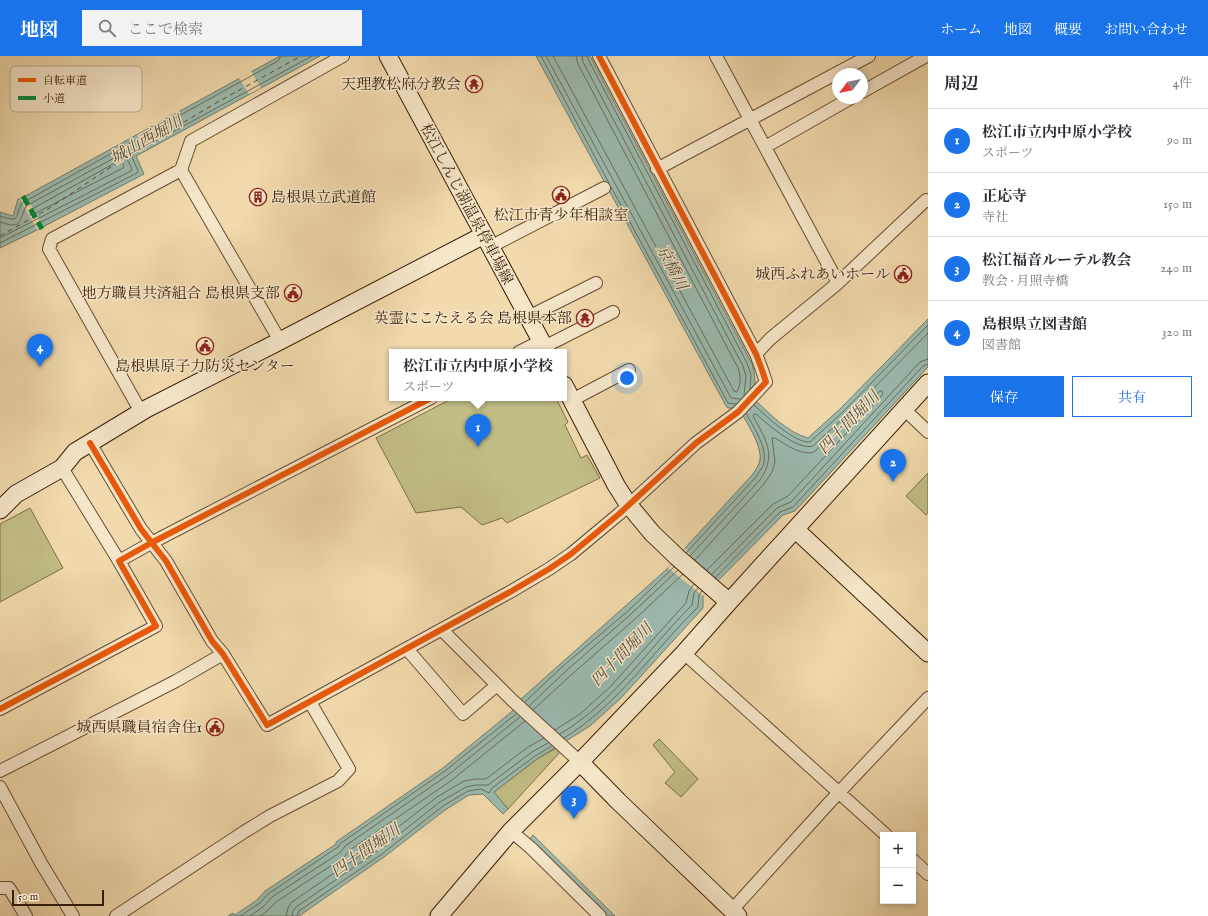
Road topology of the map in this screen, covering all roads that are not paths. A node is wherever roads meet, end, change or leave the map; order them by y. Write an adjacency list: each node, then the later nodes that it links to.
1 (343, 56): 12 (street)
2 (388, 56): 15 (street, 松江しんじ湖温泉停車場線)
3 (599, 56): 11 (street)
4 (716, 56): 9 (street)
5 (869, 56): 9 (street)
6 (927, 57): 7 (street)
7 (868, 89)
8 (840, 104): 10 (street)
9 (751, 120): 10 (street); 11 (street)
10 (765, 147): 17 (street)
11 (658, 169): 23 (street)
12 (181, 170): 20 (street); 30 (street)
13 (604, 188): 15 (street)
14 (927, 198): 17 (street)
15 (487, 241): 19 (street, 松江しんじ湖温泉停車場線); 20 (street)
16 (596, 283): 19 (street)
17 (838, 283): 23 (street)
18 (612, 312): 21 (street)
19 (528, 318): 21 (street, 松江しんじ湖温泉停車場線)
20 (280, 341): 30 (street)
21 (544, 347): 22 (street)
22 (534, 349)
23 (756, 354): 34 (street)
24 (629, 370): 27 (street)
25 (928, 383): 29 (street)
26 (567, 391): 27 (street)
27 (572, 400): 34 (street)
28 (425, 401): 37 (street)
29 (904, 409): 31 (street); 36 (street)
30 (141, 412): 32 (street)
31 (928, 432)
32 (90, 443): 33 (street); 37 (street)
33 (62, 468): 35 (street); 38 (street)
34 (628, 504): 39 (street); 40 (street)
35 (0, 510)
36 (796, 530): 39 (street); 43 (street)
37 (151, 543): 38 (street); 44 (street)
38 (119, 561): 48 (street)
39 (729, 602): 42 (street)
40 (442, 630): 41 (street); 45 (street)
41 (407, 649): 45 (street); 47 (street)
42 (684, 653): 49 (street); 52 (street)
43 (928, 653)
44 (223, 654): 47 (street); 50 (street)
45 (498, 685): 49 (street)
46 (928, 698): 52 (street)
47 (310, 702): 61 (street)
48 (0, 709)
49 (580, 762): 53 (street); 58 (street)
50 (0, 772)
51 (0, 787): 60 (street)
52 (839, 792): 54 (street); 58 (street)
53 (511, 831): 62 (street); 63 (street)
54 (883, 832)
55 (916, 863): 56 (street)
56 (928, 874)
57 (0, 888): 59 (street)
58 (735, 913)
59 (26, 916)
60 (73, 916)
61 (116, 916)
62 (439, 916)
63 (600, 916)

